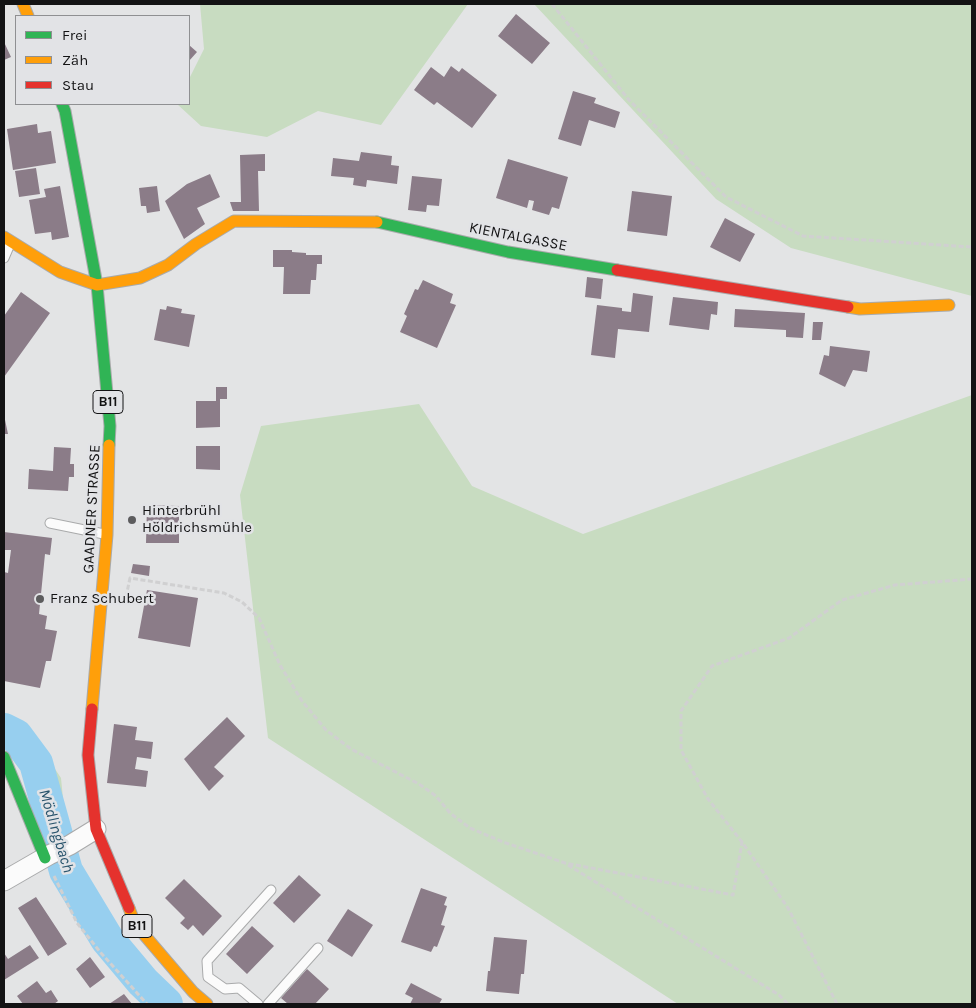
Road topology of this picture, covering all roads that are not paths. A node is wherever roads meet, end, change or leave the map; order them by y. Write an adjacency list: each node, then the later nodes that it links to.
1 (62, 105): 4 (main road, GAADNER STRASSE / B11)
2 (7, 239): 3 (lane); 4 (main road)
3 (4, 258)
4 (97, 285): 5 (main road, KIENTALGASSE); 7 (main road, GAADNER STRASSE / B11)
5 (949, 305)
6 (50, 523): 7 (lane)
7 (107, 535): 9 (main road, GAADNER STRASSE / B11)
8 (4, 756): 10 (main road)
9 (96, 829): 10 (street); 14 (main road, GAADNER STRASSE / B11)
10 (47, 856): 11 (street)
11 (4, 881)
12 (271, 890): 15 (lane)
13 (318, 948): 16 (lane)
14 (207, 1004)
15 (258, 1004)
16 (268, 1004)

